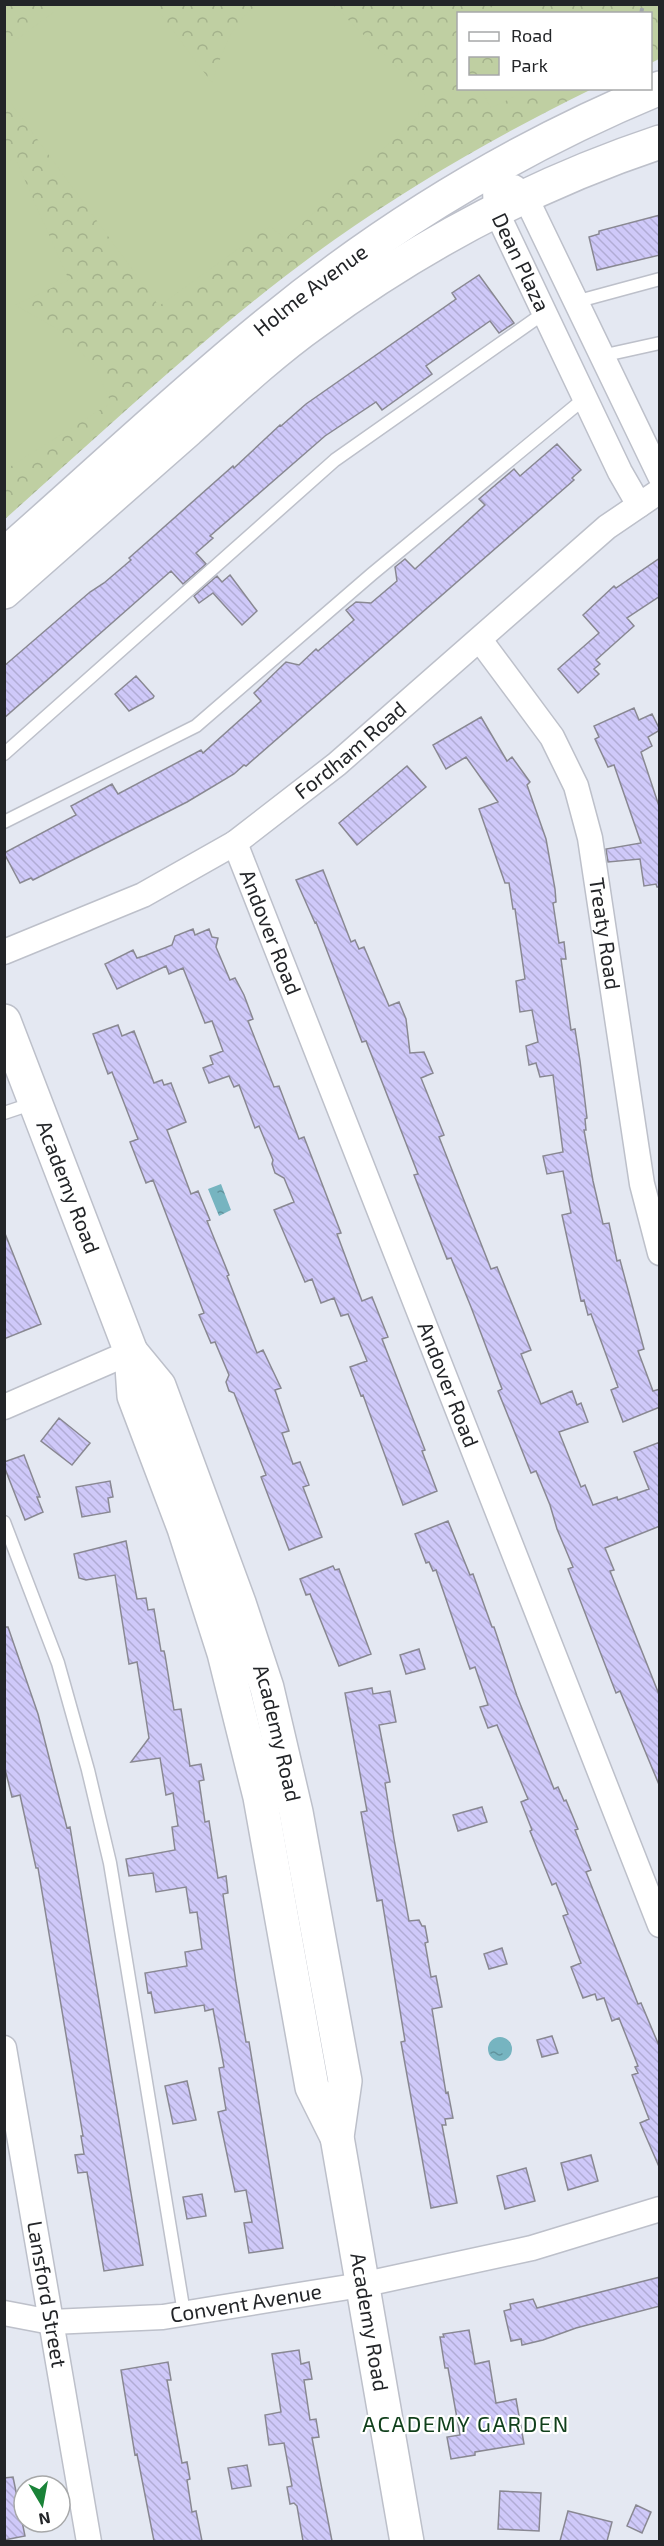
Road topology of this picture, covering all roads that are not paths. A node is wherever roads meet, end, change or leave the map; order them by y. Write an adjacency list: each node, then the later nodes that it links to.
1 (660, 88): 3 (main road, Holme Avenue)
2 (660, 142): 4 (main road, Holme Avenue)
3 (494, 169): 4 (street, Dean Plaza); 5 (street, Dean Plaza); 15 (main road, Holme Avenue)
4 (525, 196): 5 (main road, Holme Avenue); 7 (street, Dean Plaza)
5 (496, 211): 8 (street, Dean Plaza); 16 (main road, Holme Avenue)
6 (660, 279): 7 (lane)
7 (575, 302): 10 (street, Dean Plaza)
8 (544, 313): 11 (street, Dean Plaza); 18 (lane)
9 (660, 343): 10 (lane)
10 (601, 356): 12 (street, Dean Plaza)
11 (585, 398): 14 (street, Dean Plaza); 19 (lane)
12 (660, 476)
13 (660, 491): 14 (street, Fordham Road)
14 (639, 505): 17 (street, Fordham Road)
15 (4, 555)
16 (4, 592)
17 (480, 640): 20 (street, Fordham Road); 25 (street, Treaty Road)
18 (4, 754)
19 (4, 822)
20 (235, 843): 21 (street, Fordham Road); 29 (street, Andover Road)
21 (4, 952)
22 (4, 1022): 23 (main road, Academy Road)
23 (36, 1102): 24 (lane); 26 (main road, Academy Road)
24 (4, 1113)
25 (660, 1253)
26 (131, 1352): 27 (street); 32 (main road, Academy Road)
27 (4, 1407)
28 (4, 1522): 34 (lane)
29 (660, 1925)
30 (4, 2048): 35 (street, Lansford Street)
31 (660, 2209): 32 (street, Convent Avenue)
32 (361, 2285): 34 (street, Convent Avenue); 37 (main road, Academy Road)
33 (4, 2313): 35 (street, Convent Avenue)
34 (184, 2313): 35 (street, Convent Avenue)
35 (51, 2322): 36 (street, Lansford Street)
36 (89, 2541)
37 (407, 2541)

